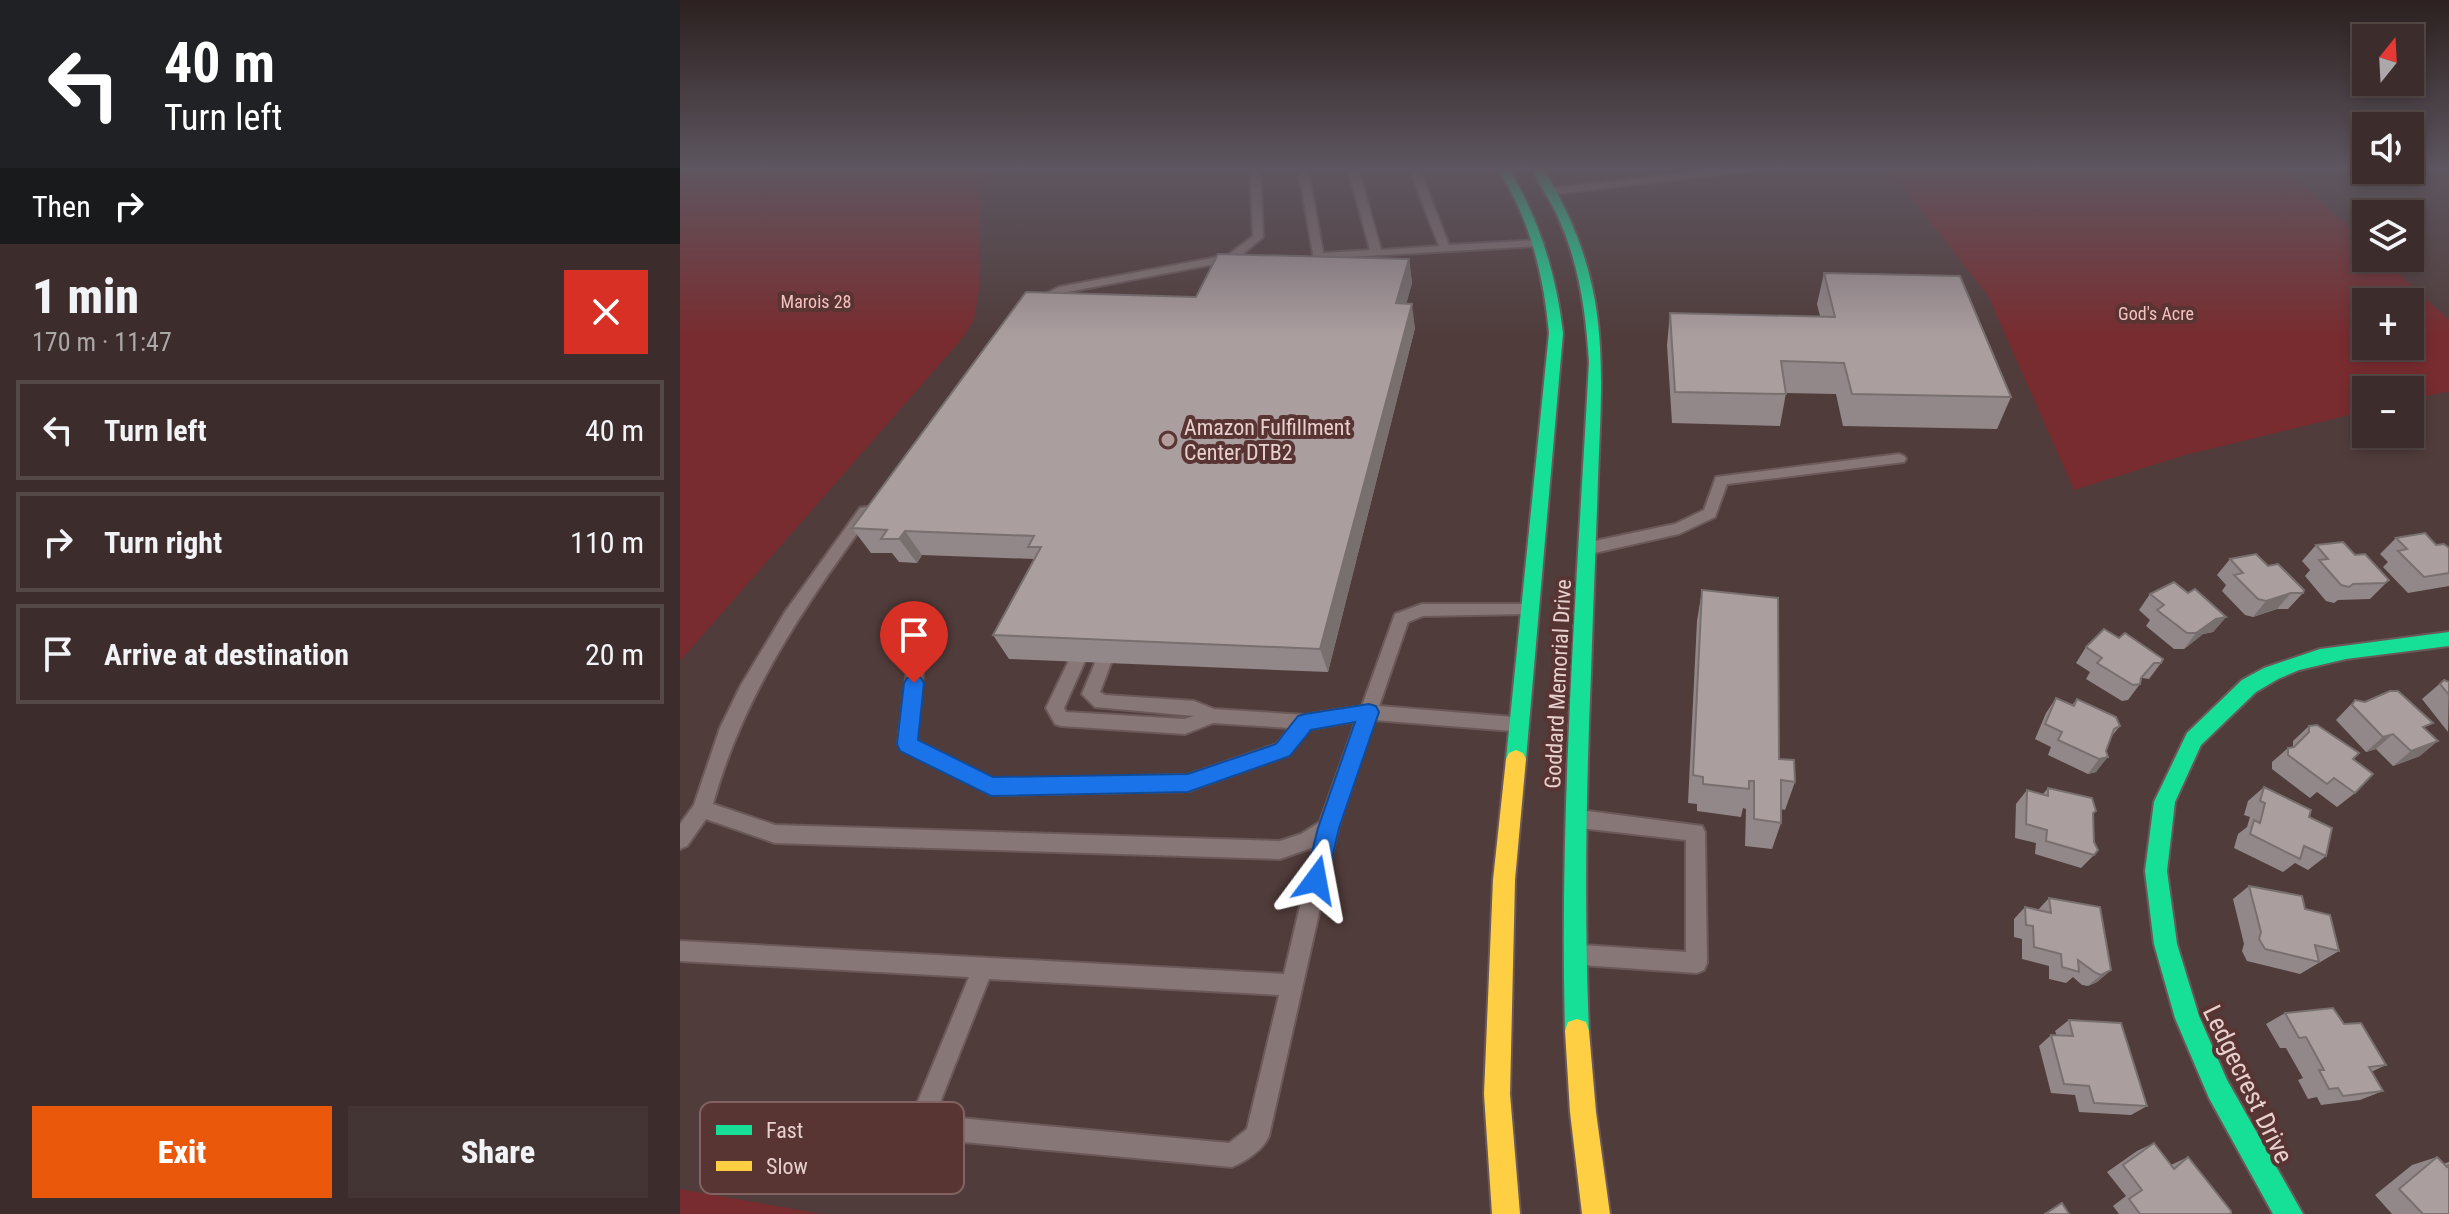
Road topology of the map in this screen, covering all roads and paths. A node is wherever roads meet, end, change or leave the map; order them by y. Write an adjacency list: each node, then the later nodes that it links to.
1 (1257, 225): 12 (lane)
2 (1313, 225): 10 (lane)
3 (1369, 225): 10 (lane)
4 (1436, 225): 8 (lane)
5 (1532, 225): 7 (main road, Goddard Memorial Drive)
6 (1569, 225): 15 (main road, Goddard Memorial Drive)
7 (1539, 243): 8 (lane); 16 (main road, Goddard Memorial Drive)
8 (1445, 248): 9 (lane)
9 (1400, 250): 10 (lane); 11 (lane)
10 (1376, 252)
11 (1396, 265)
12 (1013, 314)
13 (1899, 459): 15 (lane)
14 (878, 495): 25 (lane)
15 (1589, 548): 26 (main road, Goddard Memorial Drive)
16 (1530, 608): 21 (lane); 24 (main road, Goddard Memorial Drive)
17 (2449, 639): 37 (main road, Ledgecrest Drive)
18 (917, 653): 23 (lane)
19 (1077, 661): 22 (lane)
20 (1103, 663): 22 (lane)
21 (1369, 712): 23 (lane); 24 (lane); 27 (lane)
22 (1212, 716): 23 (lane)
23 (1305, 722)
24 (1519, 725): 35 (main road, Goddard Memorial Drive)
25 (702, 809): 27 (lane); 28 (lane)
26 (1575, 818): 30 (main road, Goddard Memorial Drive); 30 (lane)
27 (1328, 828): 32 (lane)
28 (680, 840)
29 (680, 951): 31 (lane)
30 (1574, 954): 36 (main road, Goddard Memorial Drive)
31 (983, 968): 32 (lane); 33 (lane)
32 (1292, 985): 34 (lane)
33 (929, 1102)
34 (964, 1130)
35 (1506, 1214)
36 (1596, 1214)
37 (2289, 1214)

